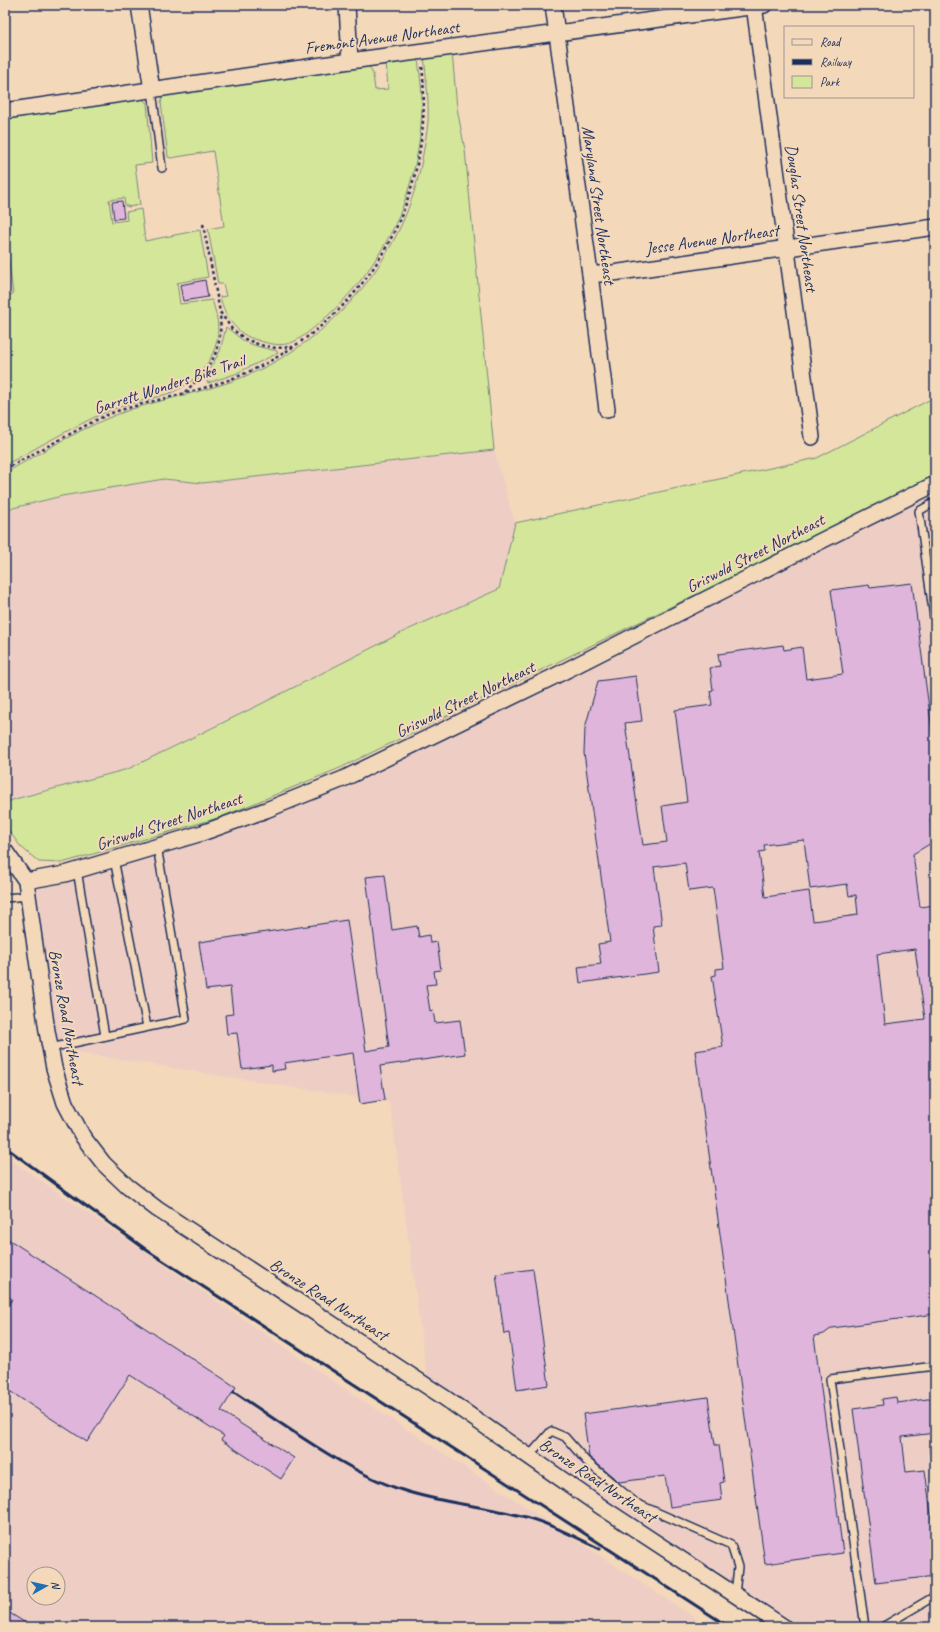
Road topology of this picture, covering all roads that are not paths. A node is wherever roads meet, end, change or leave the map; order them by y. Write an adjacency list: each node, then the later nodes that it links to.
1 (140, 5): 7 (street)
2 (347, 5): 6 (street)
3 (553, 5): 5 (street, Maryland Street Northeast)
4 (757, 5): 5 (street, Fremont Avenue Northeast); 11 (street, Douglas Street Northeast)
5 (556, 32): 6 (street, Fremont Avenue Northeast); 12 (street, Maryland Street Northeast)
6 (350, 61): 7 (street, Fremont Avenue Northeast)
7 (152, 90): 8 (street, Fremont Avenue Northeast); 9 (lane)
8 (5, 111)
9 (162, 168)
10 (935, 227): 11 (street, Jesse Avenue Northeast)
11 (787, 248): 12 (street, Jesse Avenue Northeast); 14 (street, Douglas Street Northeast)
12 (590, 274): 13 (street, Maryland Street Northeast)
13 (607, 410)
14 (812, 437)
15 (935, 484): 18 (street, Griswold Street Northeast)
16 (935, 502): 17 (lane)
17 (935, 625)
18 (157, 846): 20 (street, Griswold Street Northeast); 24 (lane)
19 (5, 851): 22 (street)
20 (114, 859): 21 (street, Griswold Street Northeast); 24 (lane)
21 (77, 870): 22 (street, Griswold Street Northeast); 25 (lane)
22 (27, 889): 23 (lane); 26 (street, Bronze Road Northeast)
23 (5, 898)
24 (147, 1027): 25 (lane)
25 (105, 1036): 26 (lane)
26 (50, 1048): 28 (street, Bronze Road Northeast)
27 (935, 1366): 32 (lane)
28 (529, 1456): 29 (street, Bronze Road Northeast); 29 (lane)
29 (735, 1595): 31 (street, Bronze Road Northeast)
30 (935, 1596): 33 (lane)
31 (784, 1627)
32 (865, 1627)
33 (882, 1627)

